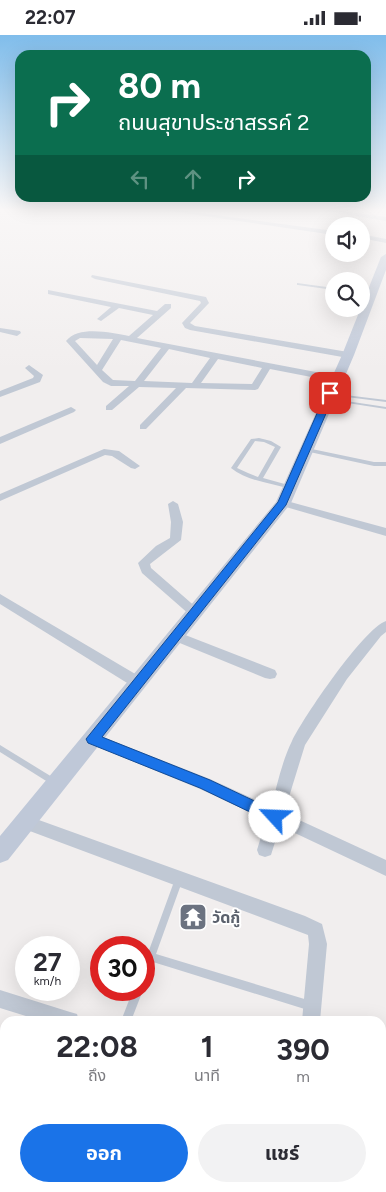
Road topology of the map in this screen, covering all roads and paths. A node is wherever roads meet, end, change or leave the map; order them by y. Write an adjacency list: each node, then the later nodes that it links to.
1 (383, 263): 4 (street)
2 (95, 277): 17 (street)
3 (298, 284): 5 (lane)
4 (370, 287)
5 (325, 288)
6 (51, 291): 7 (street)
7 (118, 305): 9 (street); 11 (street)
8 (168, 305): 9 (street)
9 (158, 314): 15 (street)
10 (359, 317): 17 (street)
11 (101, 319)
12 (0, 330): 13 (street)
13 (17, 333)
14 (118, 338): 15 (street); 21 (street); 21 (street)
15 (130, 340): 16 (street)
16 (166, 347): 18 (street); 22 (street)
17 (348, 355): 24 (street)
18 (216, 356): 19 (street); 23 (street)
19 (267, 366): 23 (street); 24 (street)
20 (29, 368): 25 (street)
21 (97, 371): 22 (street)
22 (138, 383): 23 (street); 27 (street)
23 (190, 384): 30 (street)
24 (332, 391): 26 (lane); 28 (lane); 32 (street)
25 (0, 395)
26 (386, 401)
27 (109, 408)
28 (386, 408)
29 (71, 410): 31 (street)
30 (143, 427)
31 (0, 441)
32 (307, 450): 33 (lane); 36 (street)
33 (386, 463)
34 (135, 466): 37 (street)
35 (260, 478): 35 (lane); 36 (lane)
36 (290, 487): 38 (street)
37 (0, 498)
38 (283, 503): 40 (street); 42 (street)
39 (173, 505): 42 (street)
40 (386, 532)
41 (0, 598): 46 (street)
42 (194, 612): 44 (street)
43 (386, 626): 50 (street)
44 (175, 636): 45 (street); 46 (street)
45 (270, 675)
46 (137, 682): 47 (street)
47 (93, 739): 49 (street); 50 (street)
48 (0, 748): 49 (lane)
49 (56, 783): 51 (street)
50 (275, 817): 52 (street); 54 (street)
51 (24, 822): 53 (street); 55 (street)
52 (265, 850)
53 (0, 853)
54 (386, 867)
55 (179, 879): 56 (lane); 60 (street)
56 (155, 946)
57 (155, 958): 60 (lane)
58 (0, 999): 61 (street)
59 (134, 1001): 62 (lane)
60 (312, 1014)
61 (54, 1016)
62 (128, 1016)

